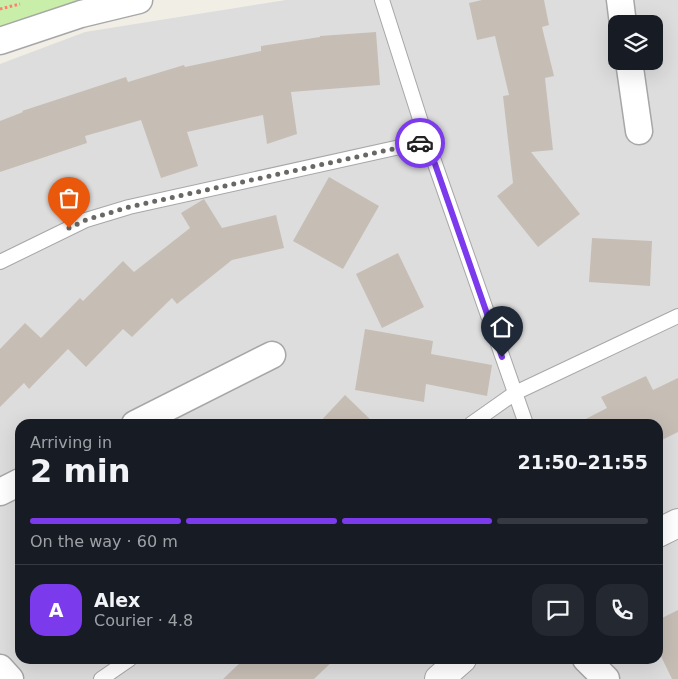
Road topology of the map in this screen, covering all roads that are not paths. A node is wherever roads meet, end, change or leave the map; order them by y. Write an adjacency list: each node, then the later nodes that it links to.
1 (139, 0): 5 (street)
2 (382, 0): 8 (lane)
3 (620, 0): 4 (street)
4 (622, 15)
5 (0, 41)
6 (630, 70): 7 (street)
7 (639, 131)
8 (427, 141): 9 (lane); 12 (lane)
9 (0, 262)
10 (678, 316): 12 (lane)
11 (272, 355): 13 (street)
12 (515, 393): 14 (lane); 15 (lane)
13 (145, 419)
14 (478, 419)
15 (524, 419)
16 (15, 484): 17 (street)
17 (0, 492)
18 (678, 523): 19 (street)
19 (663, 530)
20 (123, 664): 25 (lane)
21 (456, 664): 26 (street)
22 (591, 664): 27 (street)
23 (0, 668): 24 (street)
24 (10, 679)
25 (101, 679)
26 (439, 679)
27 (606, 679)

